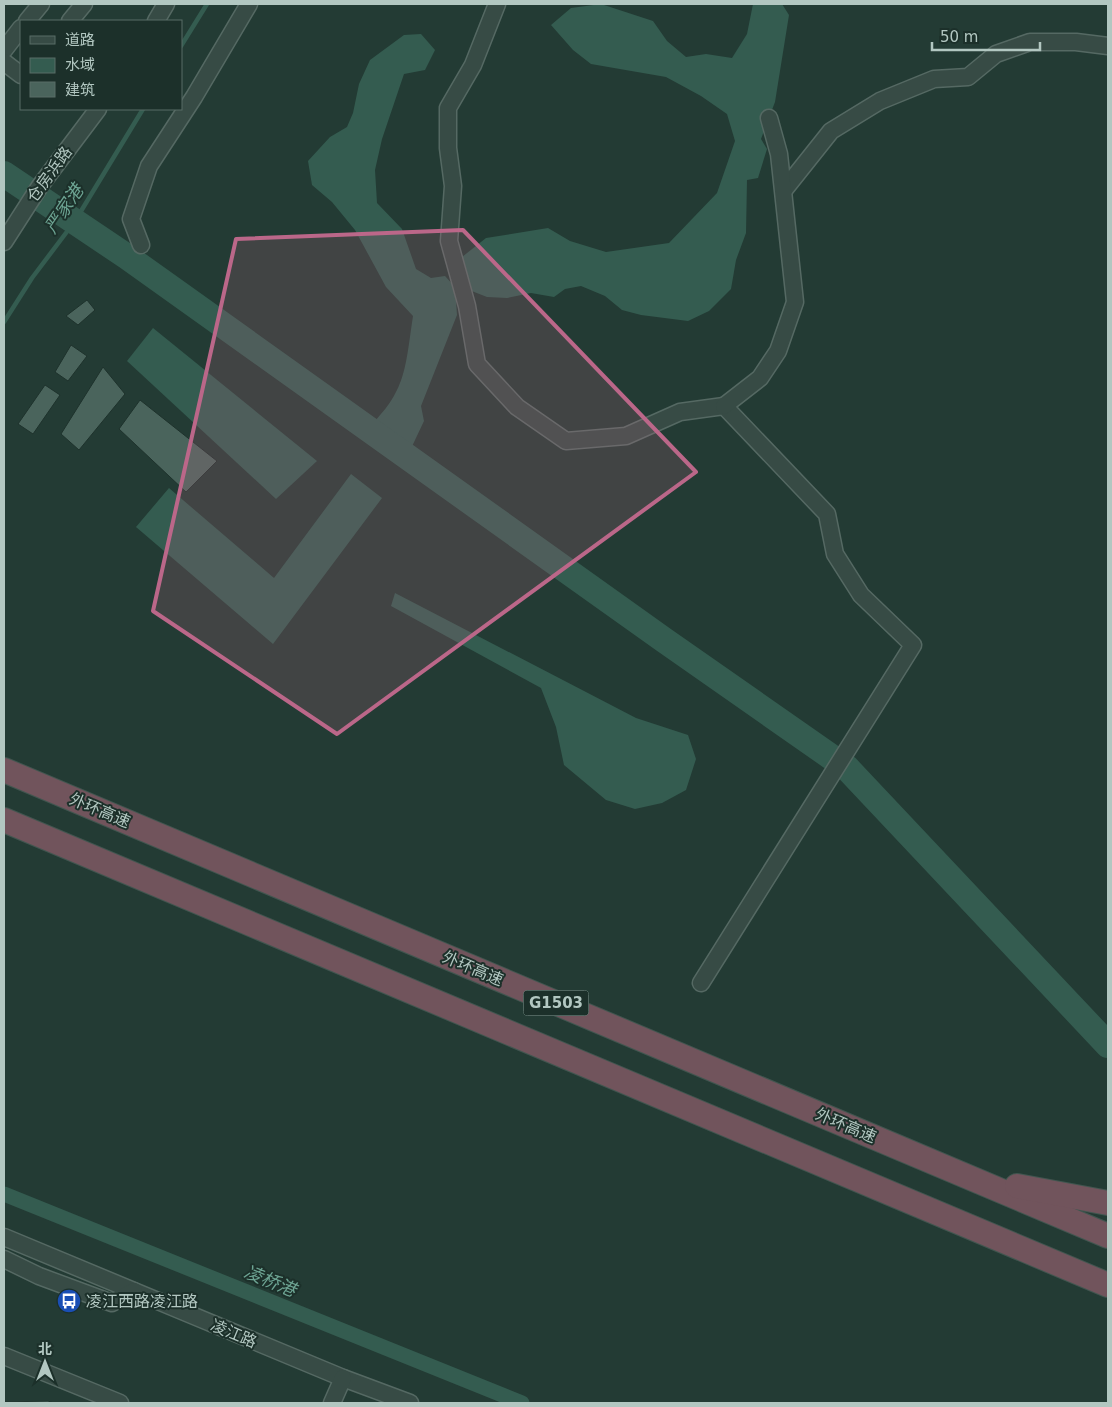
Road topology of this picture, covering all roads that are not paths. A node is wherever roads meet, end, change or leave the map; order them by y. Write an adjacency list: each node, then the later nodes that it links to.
1 (41, 4): 6 (street)
2 (84, 4): 7 (street)
3 (166, 4): 8 (street)
4 (249, 4): 18 (street)
5 (497, 4): 19 (street)
6 (28, 20)
7 (71, 20)
8 (157, 20)
9 (20, 29): 11 (street)
10 (1108, 46): 16 (street)
11 (4, 50)
12 (4, 62): 13 (street)
13 (20, 74)
14 (97, 110): 17 (street, 仓房浜路)
15 (769, 118): 16 (street)
16 (784, 190): 19 (street)
17 (4, 242)
18 (141, 245)
19 (724, 406): 22 (street)
20 (4, 770): 23 (highway, 外环高速 / G1503)
21 (4, 820): 25 (highway, G1503)
22 (701, 984)
23 (970, 1177): 24 (highway); 26 (highway, 外环高速 / G1503)
24 (1108, 1203)
25 (941, 1215): 29 (highway, G1503); 31 (highway)
26 (1108, 1236)
27 (4, 1237): 30 (street, 凌江路)
28 (4, 1259): 30 (street)
29 (1108, 1285)
30 (134, 1291): 33 (street, 凌江路)
31 (1108, 1298)
32 (4, 1356): 34 (street)
33 (343, 1378): 35 (street); 36 (street, 凌江路)
34 (120, 1403)
35 (332, 1403)
36 (410, 1403)

